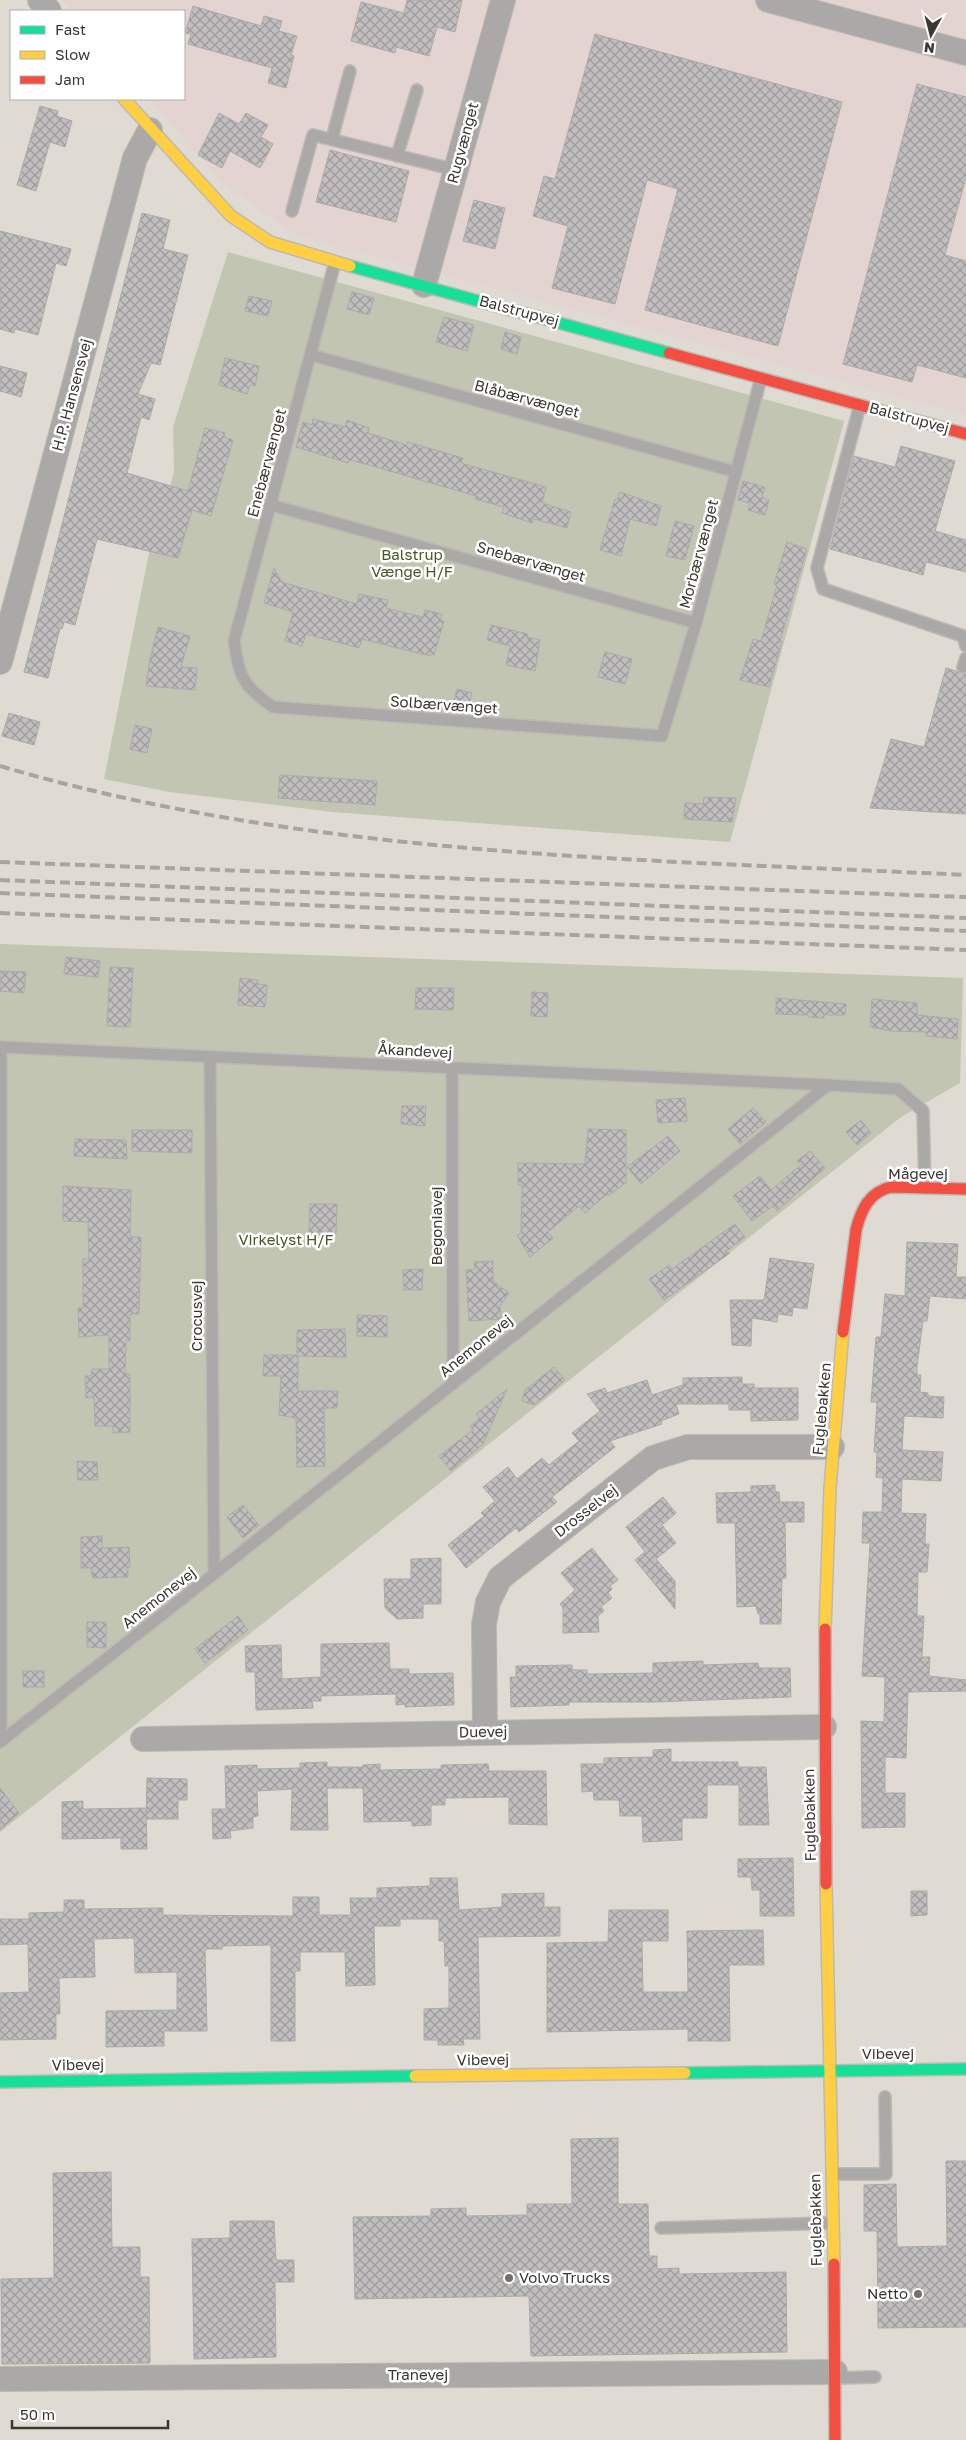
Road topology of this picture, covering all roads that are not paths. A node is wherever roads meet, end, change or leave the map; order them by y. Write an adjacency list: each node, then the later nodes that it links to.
1 (40, 0): 4 (street)
2 (503, 0): 12 (street, Rugvænget)
3 (768, 0): 5 (street)
4 (48, 10)
5 (966, 53)
6 (350, 71): 10 (lane)
7 (417, 90): 11 (lane)
8 (125, 100): 9 (street, Balstrupvej)
9 (150, 130): 14 (street, Balstrupvej); 24 (street, H.P. Hansensvej)
10 (332, 140): 11 (lane); 13 (lane)
11 (397, 156): 12 (lane)
12 (456, 170): 15 (street, Rugvænget)
13 (292, 211)
14 (335, 262): 15 (street, Balstrupvej); 16 (lane, Enebærvænget)
15 (424, 285): 17 (street, Balstrupvej)
16 (311, 356): 20 (lane, Blåbærvænget); 21 (lane, Enebærvænget)
17 (761, 378): 18 (street, Balstrupvej); 20 (lane, Morbærvænget)
18 (860, 405): 19 (street, Balstrupvej); 23 (lane)
19 (966, 434)
20 (736, 472): 22 (lane, Morbærvænget)
21 (271, 504): 22 (lane, Snebærvænget); 25 (lane, Enebærvænget)
22 (696, 623): 26 (lane, Morbærvænget)
23 (966, 646)
24 (0, 662)
25 (239, 672): 26 (lane, Solbærvænget)
26 (662, 736)
27 (1, 1047): 28 (lane, Åkandevej); 40 (lane)
28 (210, 1057): 29 (lane, Åkandevej); 36 (lane, Crocusvej)
29 (452, 1068): 30 (lane, Åkandevej); 34 (lane, Begoniavej)
30 (828, 1085): 31 (lane); 34 (lane, Anemonevej)
31 (925, 1188): 32 (street, Mågevej); 33 (street, Mågevej)
32 (966, 1189)
33 (872, 1195): 35 (street, Fuglebakken)
34 (453, 1384): 36 (lane, Anemonevej)
35 (832, 1447): 37 (street, Fuglebakken); 38 (street, Drosselvej)
36 (214, 1574): 40 (lane, Anemonevej)
37 (824, 1727): 38 (street, Duevej); 42 (street, Fuglebakken)
38 (485, 1732): 39 (street, Duevej)
39 (144, 1740)
40 (0, 1742)
41 (966, 2069): 42 (street, Vibevej)
42 (828, 2070): 43 (street, Vibevej); 45 (street, Fuglebakken)
43 (0, 2082)
44 (885, 2097): 45 (lane)
45 (830, 2174): 46 (street, Fuglebakken)
46 (832, 2224): 47 (lane); 48 (street, Fuglebakken)
47 (661, 2228)
48 (835, 2375): 49 (lane); 50 (street, Tranevej); 51 (street, Fuglebakken)
49 (874, 2377)
50 (0, 2379)
51 (834, 2440)

